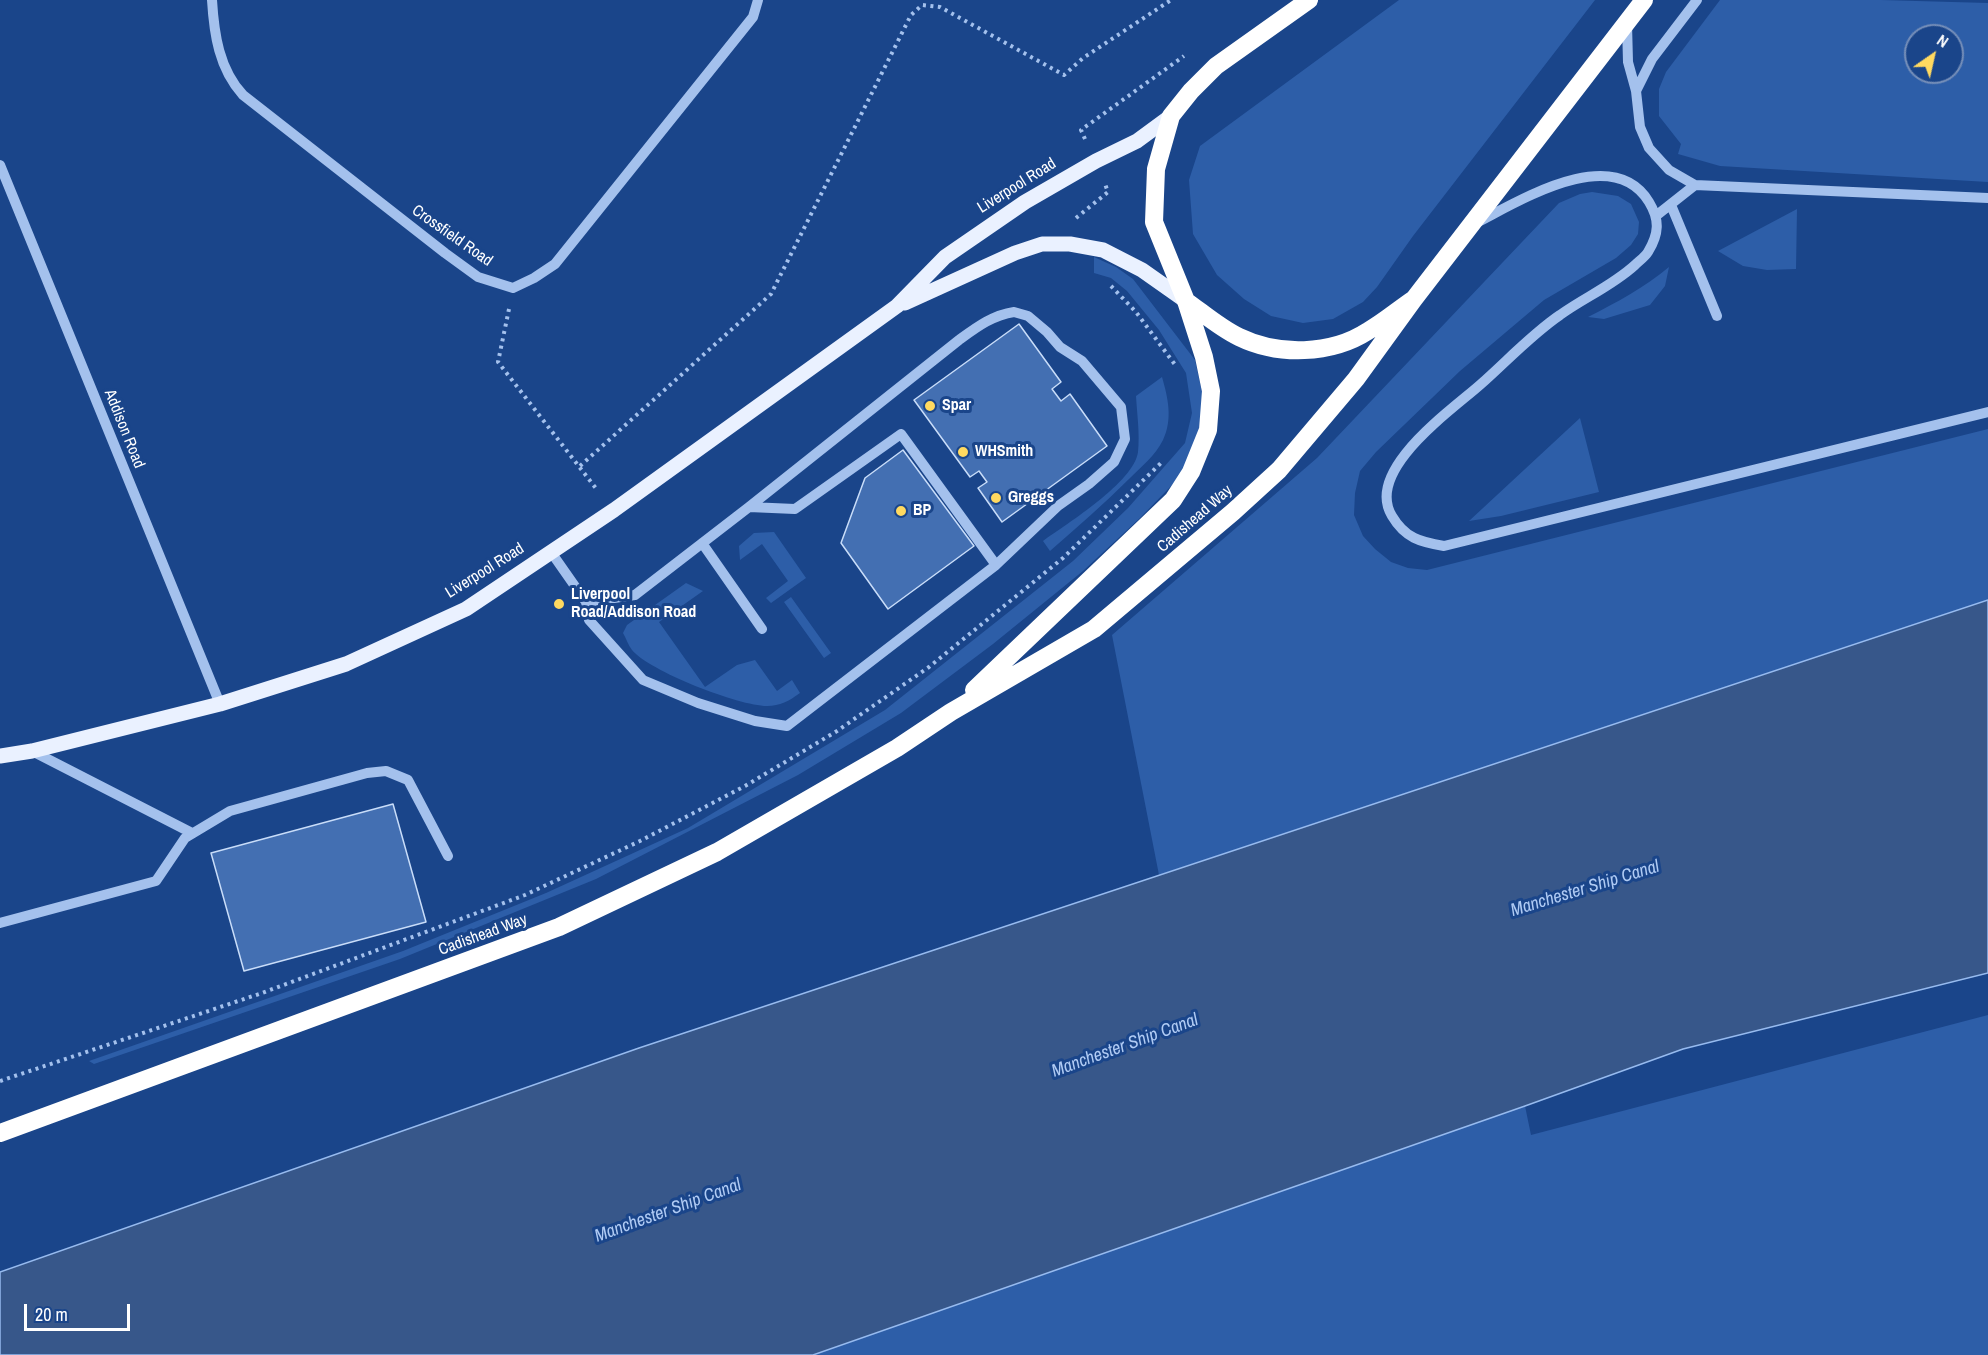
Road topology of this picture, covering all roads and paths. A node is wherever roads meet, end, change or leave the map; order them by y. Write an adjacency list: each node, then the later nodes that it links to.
1 (212, 0): 21 (street, Crossfield Road)
2 (758, 0): 21 (street)
3 (1171, 0): 29 (path)
4 (1309, 0): 11 (highway)
5 (1631, 0): 8 (highway)
6 (1644, 0): 8 (highway)
7 (1697, 0): 10 (street)
8 (1626, 22): 10 (street); 18 (highway)
9 (1185, 55): 12 (path)
10 (1636, 91): 14 (street)
11 (1171, 116): 12 (main road, Liverpool Road); 23 (highway, Cadishead Way)
12 (1096, 161): 19 (path); 24 (main road, Liverpool Road)
13 (0, 165): 37 (street, Addison Road)
14 (1695, 185): 15 (street); 16 (street)
15 (1988, 198)
16 (1671, 205): 17 (street); 25 (street)
17 (1657, 215): 18 (street); 27 (street)
18 (1471, 226): 22 (highway)
19 (1070, 244): 23 (main road, Liverpool Road); 24 (main road, Liverpool Road)
20 (1105, 282): 26 (path)
21 (513, 288): 29 (path)
22 (1414, 299): 23 (highway); 38 (highway, Cadishead Way)
23 (1185, 301): 38 (highway, Cadishead Way)
24 (897, 306): 31 (main road, Liverpool Road)
25 (1717, 316)
26 (1182, 374)
27 (1988, 412)
28 (1168, 456): 44 (path)
29 (580, 466): 31 (path)
30 (749, 507): 32 (street); 34 (street); 34 (street)
31 (614, 510): 33 (main road, Liverpool Road)
32 (702, 543): 35 (street); 36 (street)
33 (551, 552): 35 (street); 37 (main road, Liverpool Road)
34 (996, 565): 35 (street)
35 (586, 602)
36 (762, 629)
37 (220, 705): 39 (main road, Liverpool Road)
38 (951, 712): 45 (highway, Cadishead Way)
39 (32, 751): 40 (main road, Liverpool Road); 41 (street)
40 (0, 756)
41 (192, 833): 42 (street); 43 (street)
42 (448, 856)
43 (0, 923)
44 (0, 1081)
45 (0, 1133)

